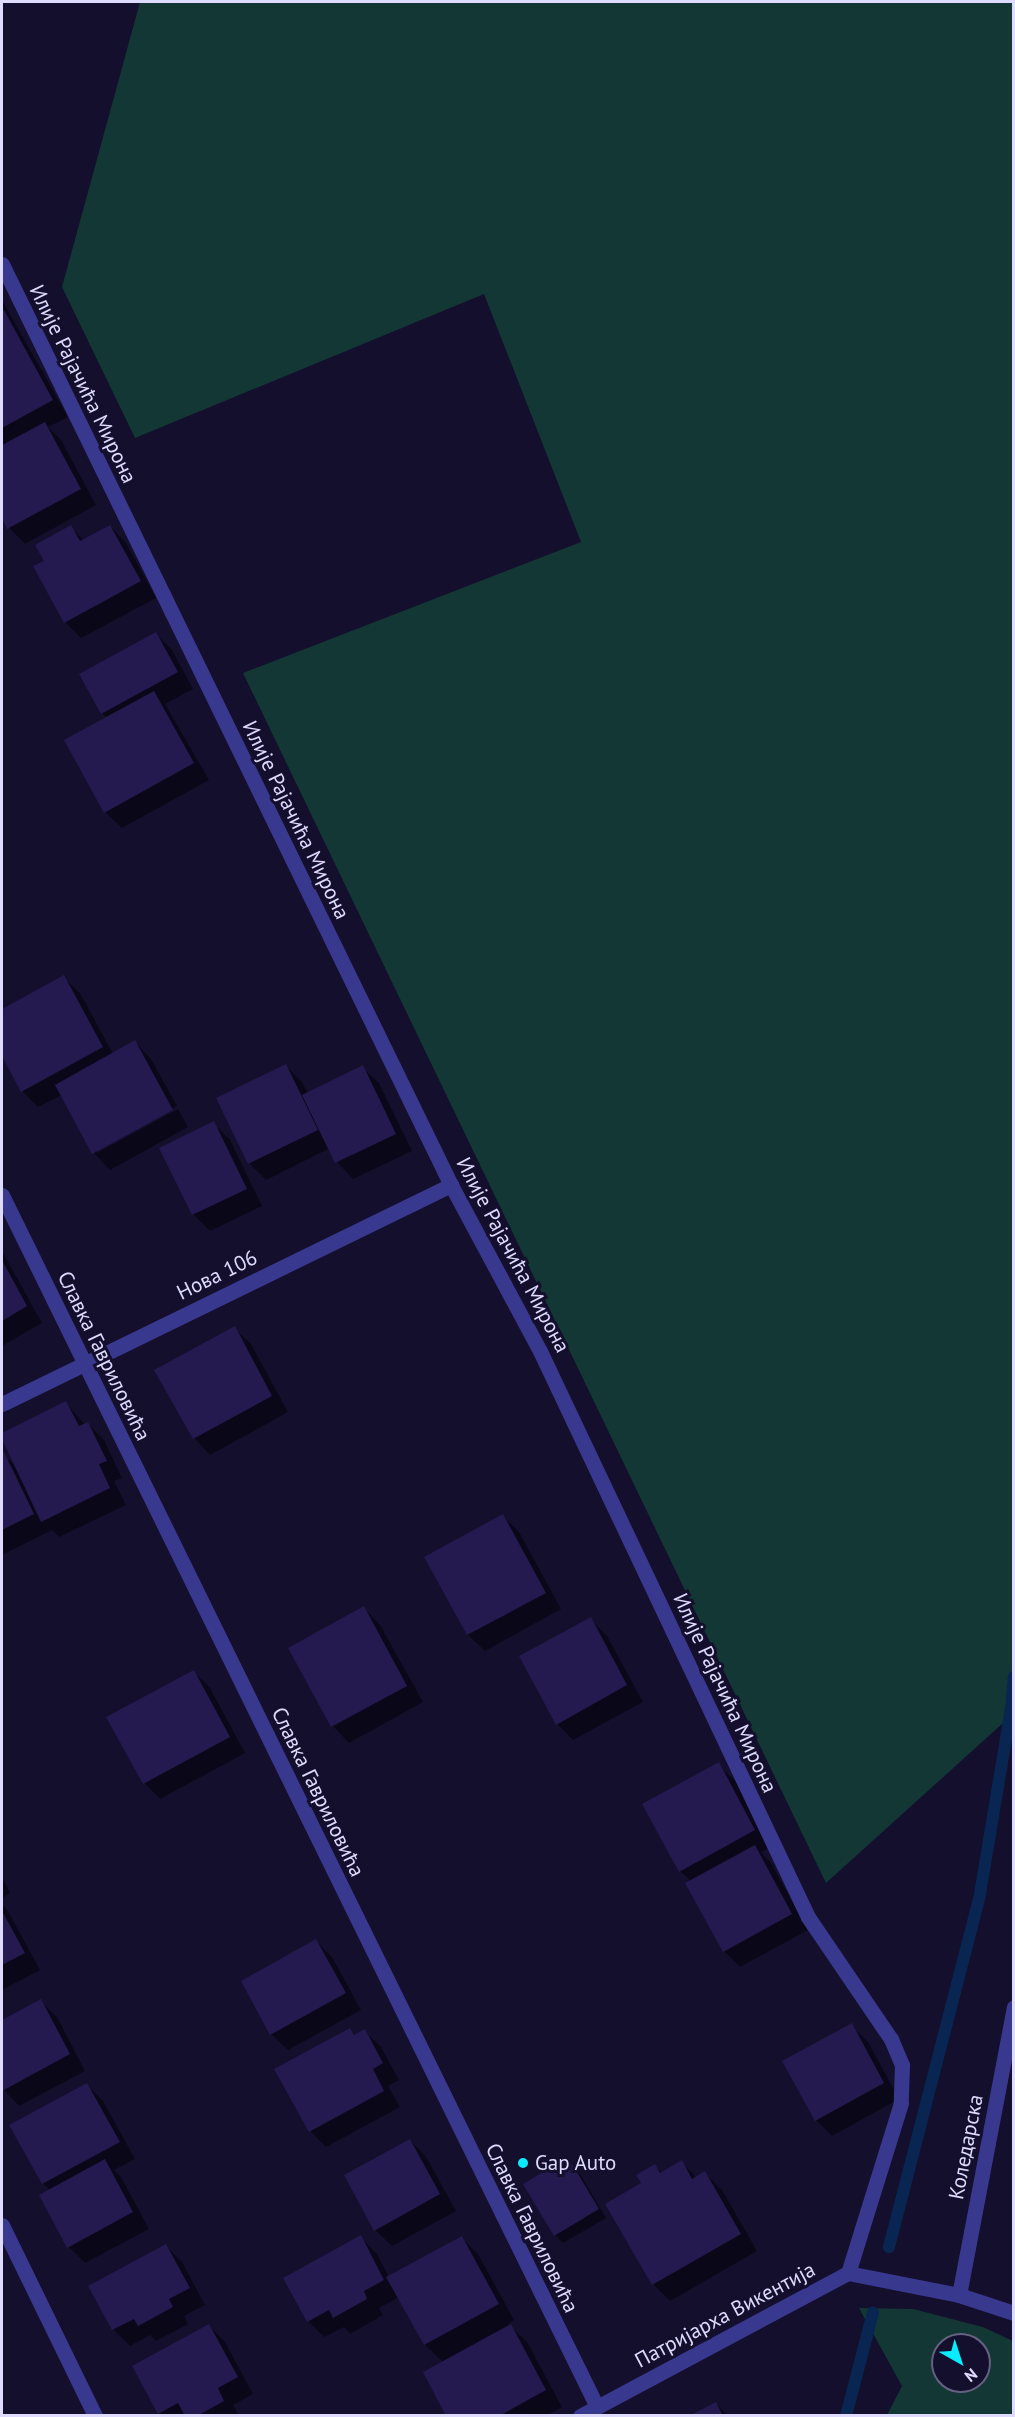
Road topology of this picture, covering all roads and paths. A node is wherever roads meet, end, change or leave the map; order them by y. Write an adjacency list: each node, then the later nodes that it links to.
1 (2, 264): 2 (street, Илије Рајачића Мирона)
2 (451, 1185): 4 (street, Нова 106); 8 (street, Илије Рајачића Мирона)
3 (2, 1195): 4 (street, Славка Гавриловића)
4 (84, 1363): 5 (street, Нова 106); 11 (street, Славка Гавриловића)
5 (2, 1404)
6 (1014, 2007): 9 (street, Коледарска)
7 (2, 2225): 12 (street)
8 (848, 2272): 9 (street, Патријарха Викентија); 11 (street, Патријарха Викентија)
9 (959, 2295): 10 (street, Патријарха Викентија)
10 (1014, 2313)
11 (597, 2407): 13 (street, Патријарха Викентија)
12 (95, 2415)
13 (580, 2415)

